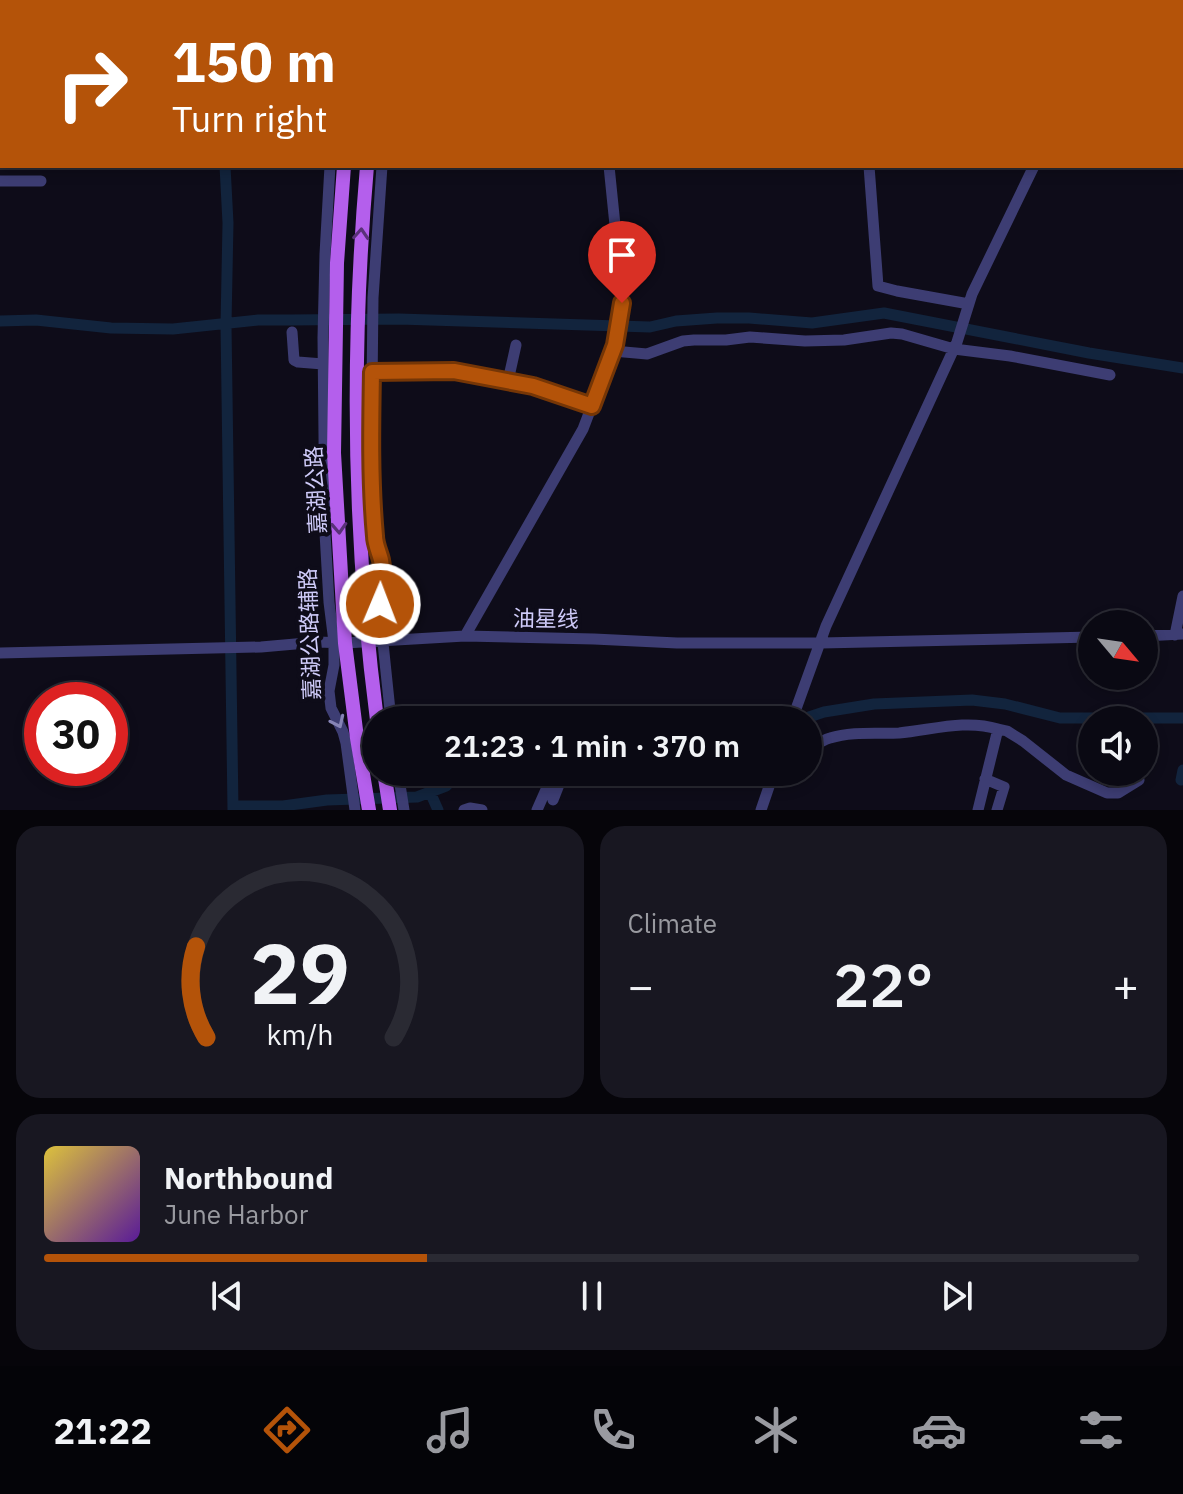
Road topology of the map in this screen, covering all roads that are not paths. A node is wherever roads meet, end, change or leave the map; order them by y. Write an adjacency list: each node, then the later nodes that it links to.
1 (330, 168): 10 (street)
2 (344, 168): 10 (main road, 嘉湖公路)
3 (367, 168): 13 (main road, 嘉湖公路, one-way to 3)
4 (382, 168): 13 (street)
5 (609, 168): 17 (street)
6 (869, 168): 11 (street)
7 (1033, 168): 11 (street)
8 (0, 181): 9 (street)
9 (41, 181)
10 (330, 300): 14 (main road, 嘉湖公路)
11 (968, 308): 16 (street)
12 (292, 332): 18 (street)
13 (364, 336): 19 (street); 29 (main road, 嘉湖公路)
14 (329, 338): 18 (street, 嘉湖公路辅路); 28 (main road, 嘉湖公路, one-way to 28)
15 (516, 345): 21 (street)
16 (956, 345): 17 (street); 20 (street); 30 (street)
17 (614, 348): 22 (street)
18 (323, 364): 28 (street, 嘉湖公路辅路)
19 (372, 372): 21 (street); 29 (street)
20 (1110, 375)
21 (508, 381): 22 (street)
22 (592, 406): 26 (street)
23 (1183, 596): 24 (street)
24 (1179, 634): 25 (street)
25 (1158, 635)
26 (465, 636): 29 (street, 油星线); 30 (street, 油星线)
27 (1078, 637): 30 (street, 油星线)
28 (340, 642): 29 (street, 油星线); 31 (street, 油星线); 37 (main road, 嘉湖公路); 37 (street, 嘉湖公路辅路, one-way to 37)
29 (376, 642): 32 (main road, 嘉湖公路); 33 (street)
30 (821, 643): 34 (street)
31 (0, 653)
32 (377, 706)
33 (388, 706)
34 (796, 706)
35 (998, 729): 36 (street); 38 (street); 39 (street)
36 (822, 742)
37 (357, 779): 48 (street, 嘉湖公路辅路); 49 (main road, 嘉湖公路)
38 (985, 779): 56 (street); 57 (street)
39 (1078, 780)
40 (391, 786): 50 (main road)
41 (396, 786): 51 (street)
42 (552, 786): 54 (street)
43 (555, 786): 47 (street)
44 (769, 786): 55 (street)
45 (1091, 786): 46 (street)
46 (1129, 786)
47 (553, 800)
48 (355, 810)
49 (369, 810)
50 (390, 810)
51 (404, 810)
52 (465, 810): 53 (street)
53 (482, 810)
54 (537, 810)
55 (761, 810)
56 (978, 810)
57 (997, 810)

